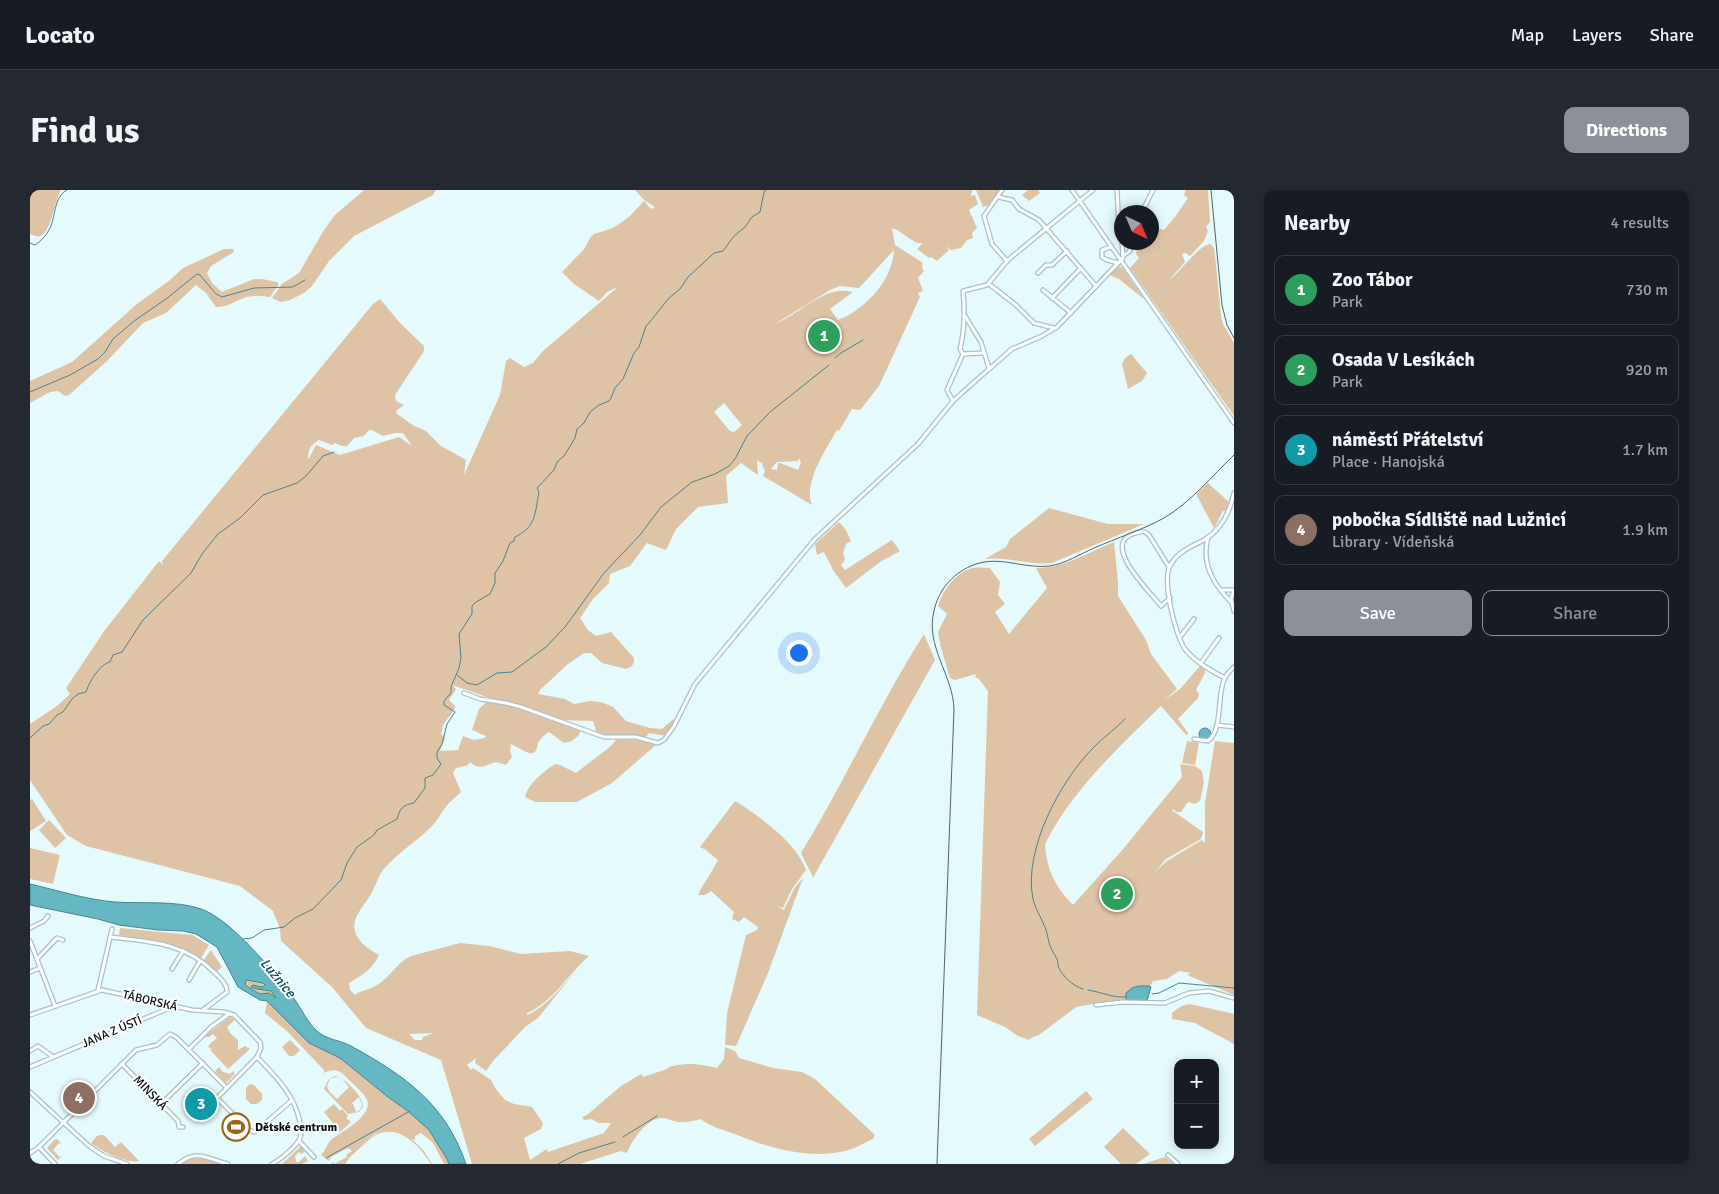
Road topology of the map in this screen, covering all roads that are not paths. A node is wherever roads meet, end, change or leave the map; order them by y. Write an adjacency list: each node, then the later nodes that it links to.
1 (1002, 190): 6 (street)
2 (1072, 190): 7 (street)
3 (1093, 190): 7 (street)
4 (1117, 190): 8 (street)
5 (1153, 190): 9 (street)
6 (998, 197): 10 (street); 16 (street)
7 (1079, 201): 10 (street); 11 (street)
8 (1118, 205)
9 (1146, 205)
10 (1046, 227): 14 (street); 16 (street)
11 (1111, 247): 17 (street); 17 (street)
12 (1123, 250): 15 (street)
13 (1129, 250): 15 (street)
14 (1067, 251): 18 (street); 19 (street)
15 (1124, 255): 17 (street)
16 (1007, 261): 20 (street)
17 (1119, 262): 21 (street); 31 (street)
18 (1081, 268): 21 (street); 23 (street)
19 (1038, 273)
20 (989, 284): 25 (street); 26 (street)
21 (1097, 286): 24 (street)
22 (1043, 290): 23 (street)
23 (1052, 298): 24 (street)
24 (1072, 313): 26 (street)
25 (965, 316): 27 (street); 28 (street)
26 (1054, 328): 29 (street)
27 (984, 353): 28 (street); 29 (street)
28 (963, 354): 30 (street)
29 (989, 368): 30 (street)
30 (954, 401): 48 (street)
31 (1234, 422)
32 (1234, 493): 33 (street)
33 (1231, 505): 34 (street); 35 (street)
34 (1234, 510)
35 (1208, 537): 36 (street); 37 (street)
36 (1169, 567): 39 (street); 39 (street)
37 (1221, 590): 38 (street); 40 (street)
38 (1234, 591): 40 (street)
39 (1170, 598): 43 (street)
40 (1232, 602): 41 (street)
41 (1234, 611)
42 (1194, 618): 43 (street)
43 (1179, 638): 45 (street)
44 (1219, 638): 45 (street)
45 (1201, 663): 47 (street)
46 (1234, 667): 47 (street)
47 (1225, 678): 49 (street)
48 (464, 693)
49 (1217, 725): 50 (street); 51 (street)
50 (1234, 727)
51 (1194, 739)
52 (48, 916): 53 (street)
53 (30, 928)
54 (112, 929): 55 (street)
55 (110, 937): 58 (street); 65 (street)
56 (30, 940): 59 (street)
57 (63, 940): 59 (street)
58 (183, 951): 60 (street); 62 (street)
59 (37, 959): 61 (street)
60 (200, 961): 64 (street); 70 (street)
61 (40, 968): 63 (street); 69 (street)
62 (172, 969)
63 (30, 972)
64 (189, 980)
65 (98, 990): 67 (street, TÁBORSKÁ); 69 (street)
66 (1234, 998): 68 (street)
67 (170, 1005): 70 (street, TÁBORSKÁ); 77 (street, JANA Z ÚSTÍ)
68 (1096, 1005)
69 (56, 1006): 73 (street)
70 (202, 1010): 71 (street, TÁBORSKÁ)
71 (212, 1011): 72 (street, TÁBORSKÁ); 74 (street)
72 (229, 1013): 74 (street); 78 (street)
73 (30, 1015)
74 (220, 1020): 75 (street)
75 (189, 1049): 79 (street); 80 (street)
76 (30, 1051): 77 (street)
77 (53, 1057): 81 (street, JANA Z ÚSTÍ)
78 (257, 1057): 82 (street); 84 (street)
79 (122, 1064): 85 (street, MINSKÁ); 87 (street)
80 (202, 1064): 82 (street); 85 (street)
81 (30, 1067)
82 (226, 1087): 84 (street)
83 (30, 1092): 87 (street)
84 (292, 1100): 88 (street)
85 (161, 1104): 86 (street, MINSKÁ)
86 (178, 1121)
87 (62, 1122): 89 (street); 94 (street)
88 (299, 1140): 92 (street); 97 (street)
89 (38, 1147): 90 (street); 93 (street)
90 (30, 1153)
91 (1168, 1155): 98 (street)
92 (314, 1157)
93 (55, 1164)
94 (127, 1164)
95 (178, 1164): 96 (street)
96 (228, 1164)
97 (272, 1164)
98 (1178, 1164)

